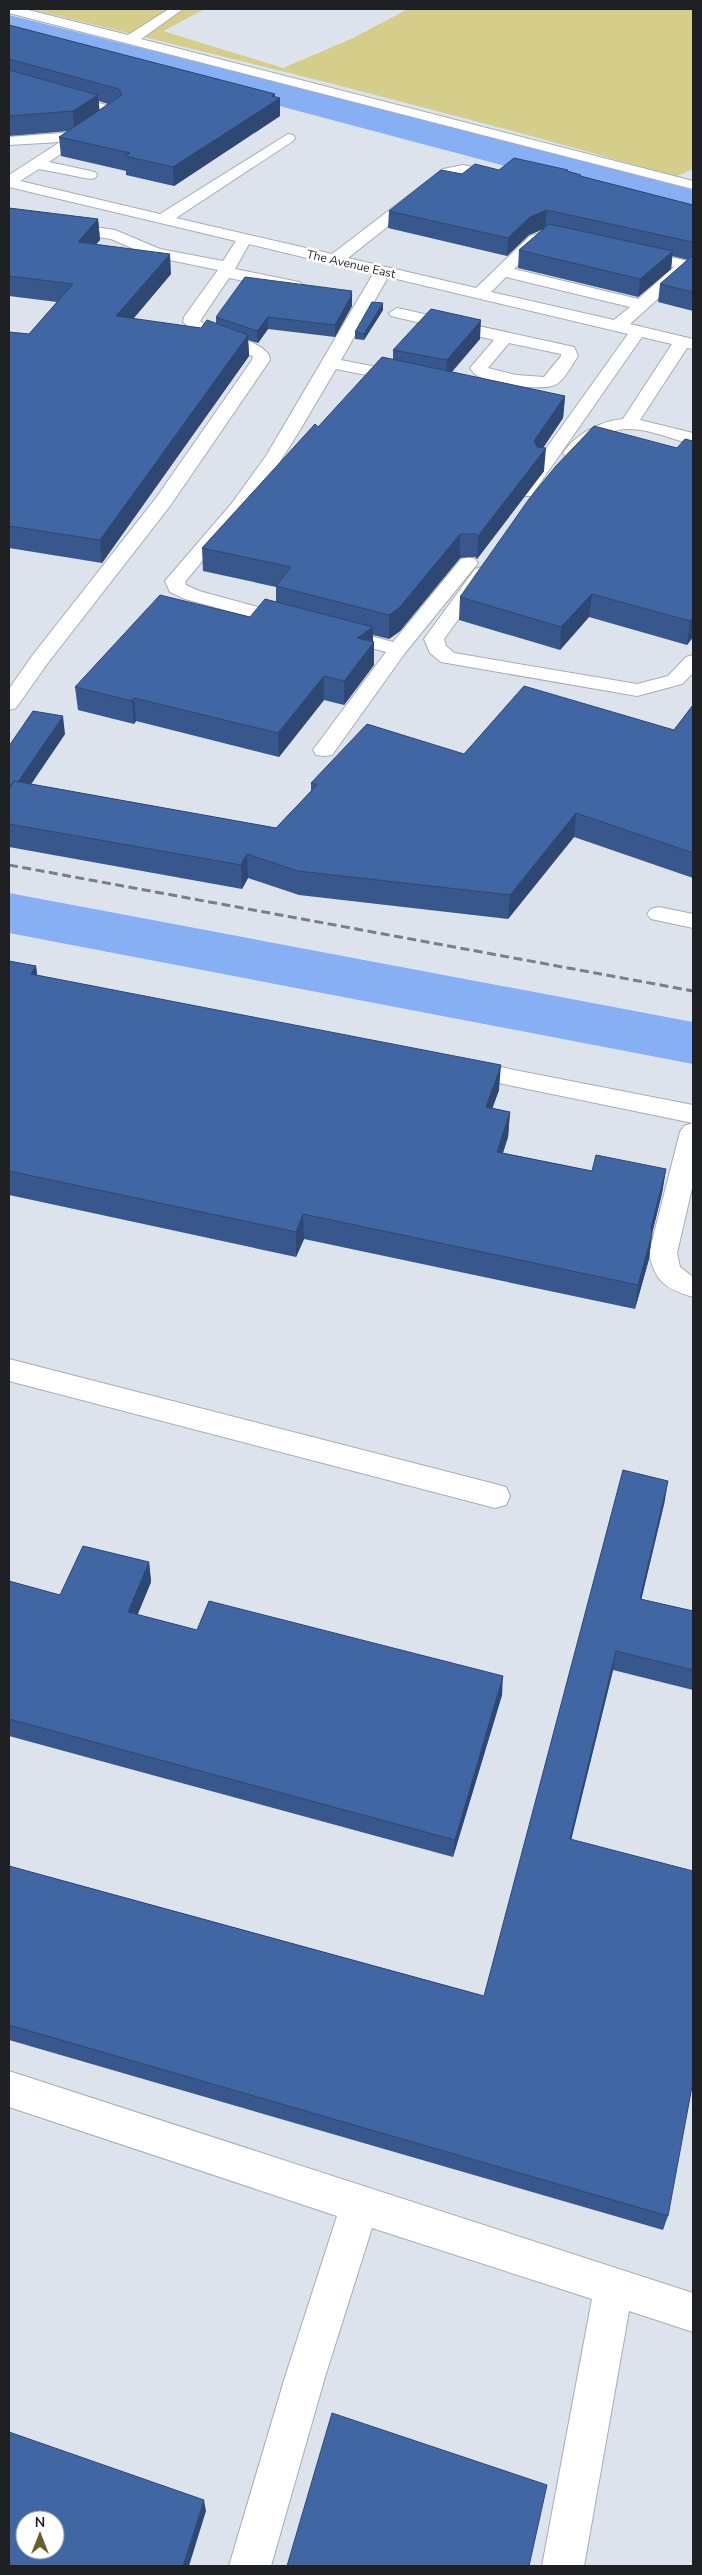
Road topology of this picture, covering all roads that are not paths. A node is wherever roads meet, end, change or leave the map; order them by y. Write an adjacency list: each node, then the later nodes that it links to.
1 (10, 9): 3 (street)
2 (176, 9): 3 (street)
3 (130, 39): 12 (street)
4 (9, 82): 5 (street)
5 (81, 135): 7 (street); 8 (street)
6 (288, 138): 13 (street)
7 (9, 142)
8 (37, 164): 9 (street); 11 (street)
9 (88, 172)
10 (489, 174): 18 (street)
11 (9, 183): 13 (street, The Avenue East)
12 (693, 185)
13 (163, 219): 16 (street, The Avenue East)
14 (49, 225): 19 (street)
15 (559, 237): 21 (street)
16 (245, 239): 18 (street, The Avenue East); 19 (street)
17 (625, 251): 24 (street)
18 (335, 260): 20 (street, The Avenue East)
19 (226, 269): 22 (street); 39 (street)
20 (383, 271): 23 (street, The Avenue East); 30 (street)
21 (502, 271): 23 (street); 24 (street)
22 (299, 287)
23 (479, 294): 26 (street, The Avenue East)
24 (643, 305): 26 (street)
25 (396, 313): 28 (street)
26 (618, 326): 27 (street, The Avenue East)
27 (638, 331): 29 (street, The Avenue East); 31 (street)
28 (504, 338): 31 (street); 31 (street)
29 (688, 343): 35 (street)
30 (330, 363): 32 (street); 37 (street)
31 (581, 374): 34 (street)
32 (426, 381)
33 (561, 407): 34 (street)
34 (580, 411): 35 (street)
35 (630, 422): 36 (street)
36 (693, 439)
37 (398, 649): 38 (street); 40 (street)
38 (693, 661)
39 (9, 704)
40 (324, 750)
41 (659, 914): 42 (street)
42 (693, 921)
43 (438, 1063): 44 (street)
44 (693, 1114)
45 (693, 1132): 46 (street)
46 (693, 1287)
47 (9, 1370): 48 (street)
48 (495, 1496)
49 (9, 2089): 50 (street)
50 (360, 2205): 51 (street); 53 (street)
51 (614, 2286): 52 (street); 54 (street)
52 (693, 2312)
53 (250, 2566)
54 (564, 2566)

